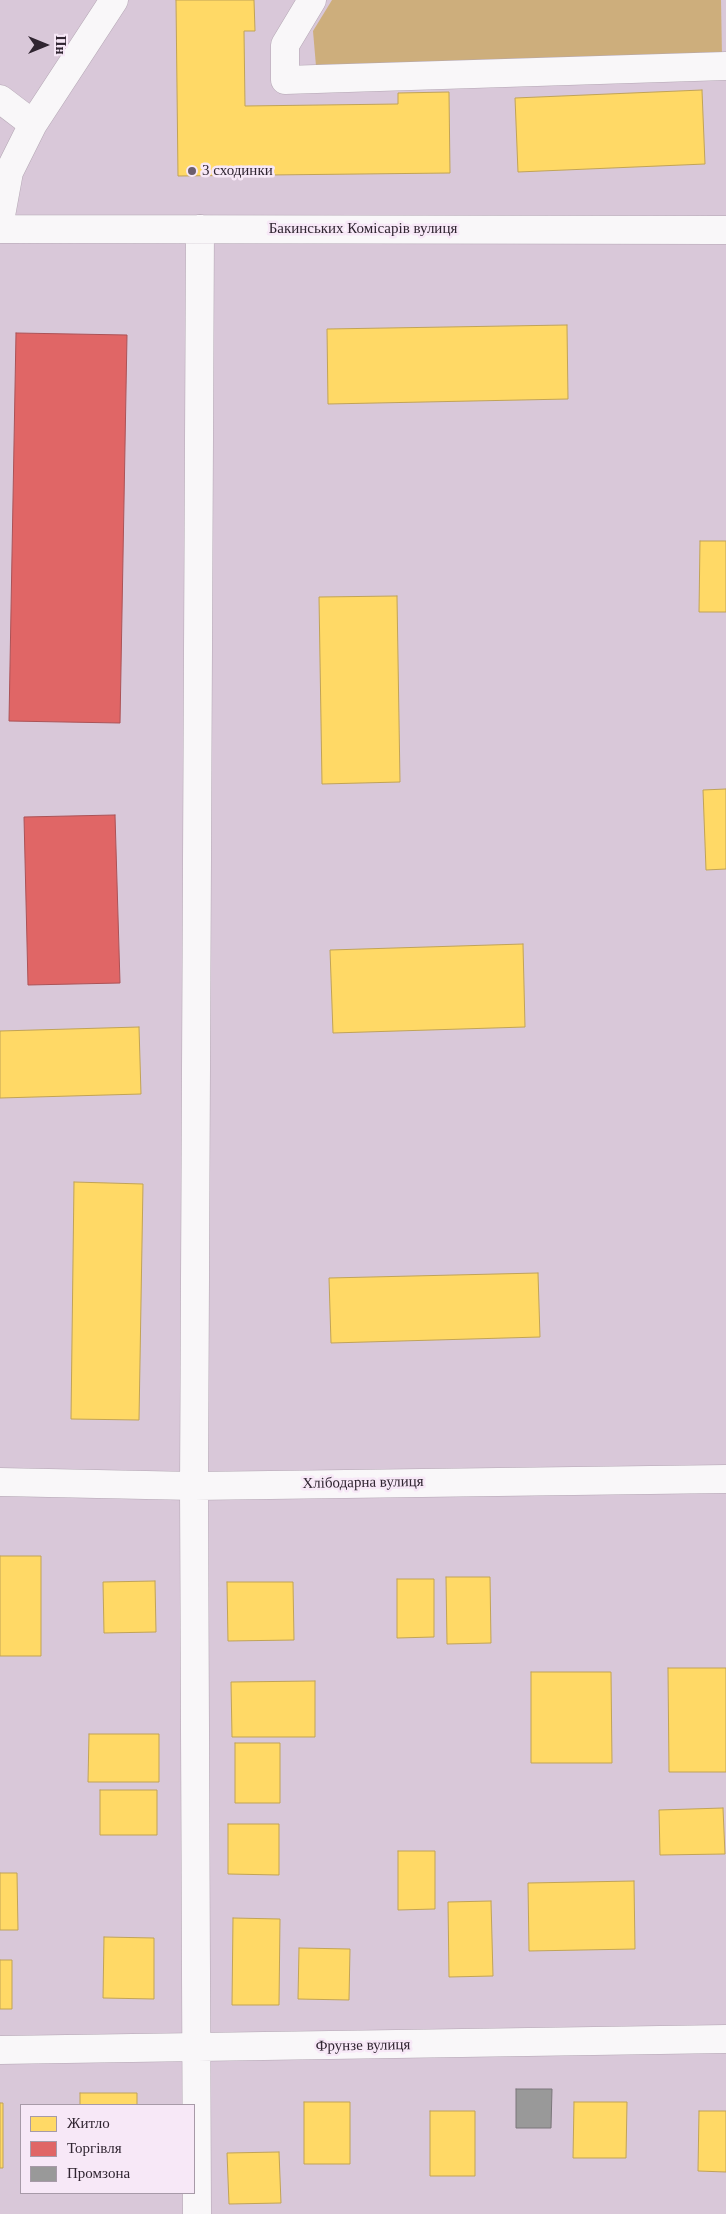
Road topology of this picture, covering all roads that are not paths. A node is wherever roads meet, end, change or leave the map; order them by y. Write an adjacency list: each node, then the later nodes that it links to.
1 (114, 0): 5 (street)
2 (312, 0): 3 (street)
3 (726, 66)
4 (0, 99): 5 (street)
5 (33, 124): 6 (street)
6 (0, 221)
7 (0, 228): 8 (street, Бакинських Комісарів вулиця)
8 (200, 228): 9 (street, Бакинських Комісарів вулиця); 12 (street)
9 (726, 230)
10 (726, 1479): 12 (street, Хлібодарна вулиця)
11 (0, 1482): 12 (street, Хлібодарна вулиця)
12 (194, 1486): 14 (street)
13 (726, 2039): 14 (street, Фрунзе вулиця)
14 (196, 2049): 15 (street, Фрунзе вулиця); 16 (street)
15 (0, 2050)
16 (196, 2214)

